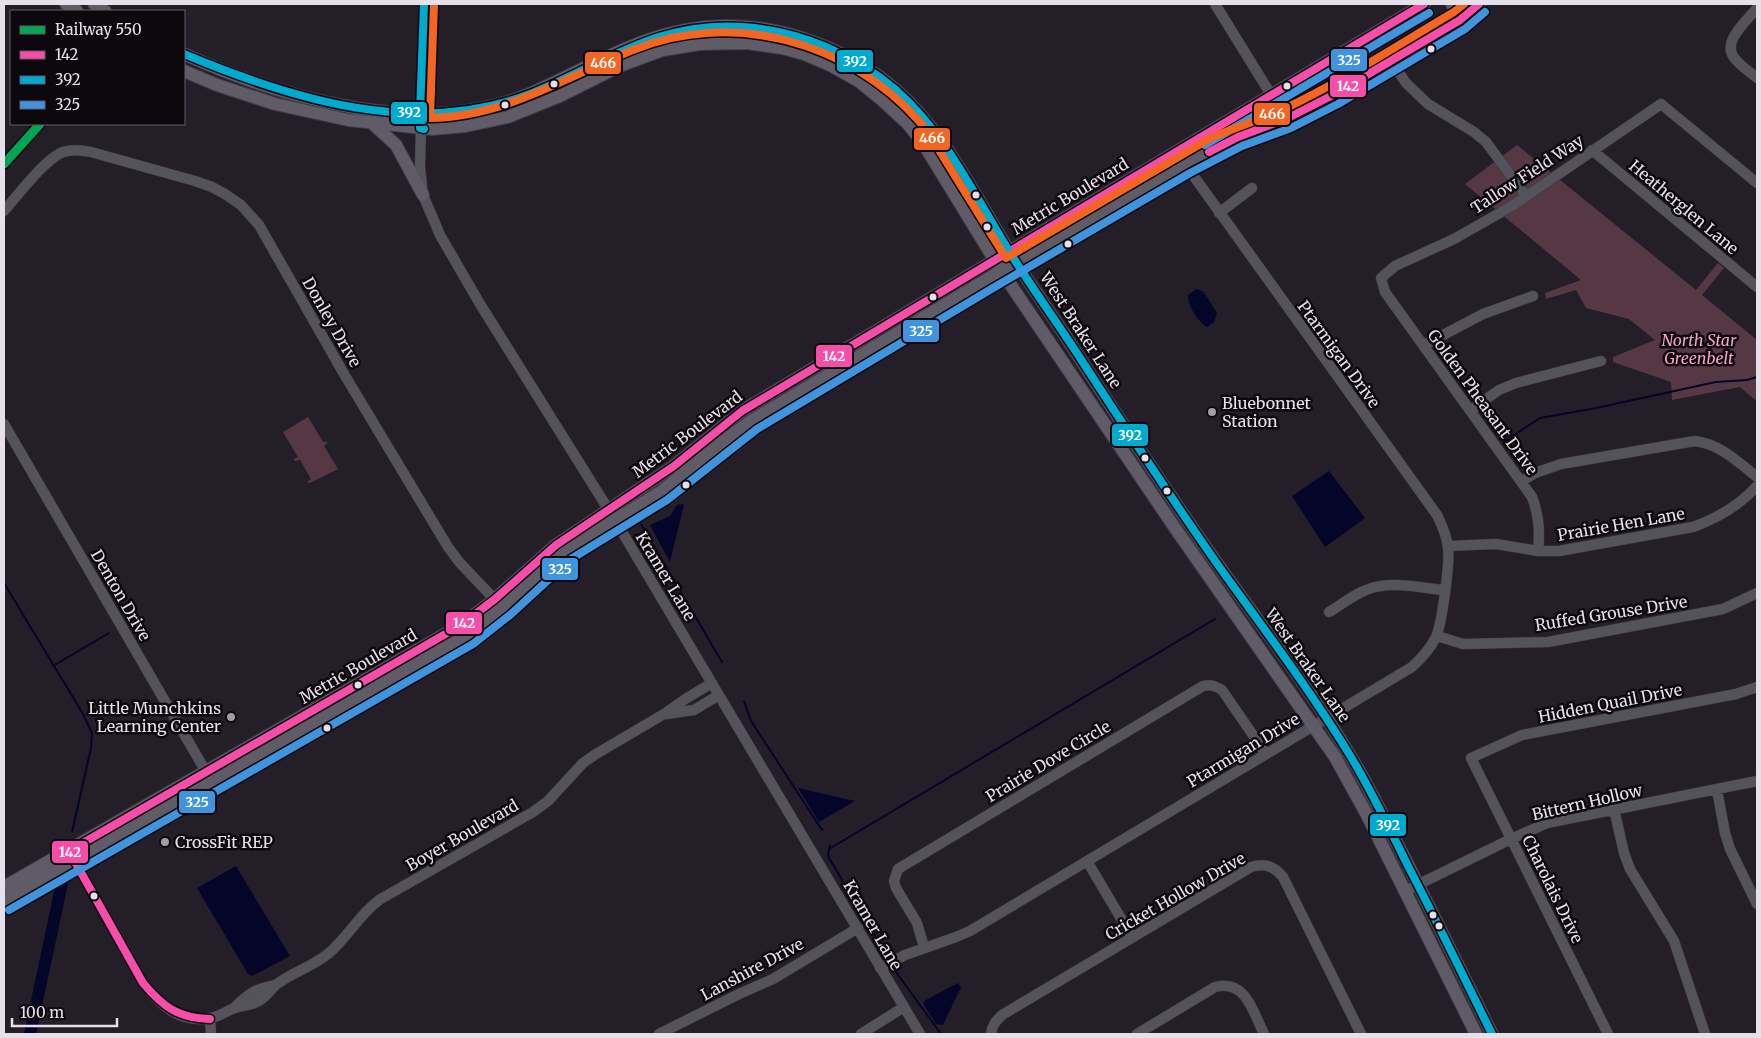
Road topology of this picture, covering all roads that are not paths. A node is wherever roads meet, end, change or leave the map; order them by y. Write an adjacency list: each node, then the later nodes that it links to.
1 (424, 4): 21 (street, Kramer Lane)
2 (1215, 4): 20 (street)
3 (1424, 4): 20 (main road, Metric Boulevard)
4 (1452, 4): 7 (main road)
5 (1479, 4): 7 (main road, Metric Boulevard)
6 (1757, 8): 18 (street)
7 (1460, 20): 13 (main road, Metric Boulevard)
8 (782, 33): 9 (main road, West Braker Lane); 10 (main road); 14 (main road, West Braker Lane)
9 (799, 37): 11 (main road); 33 (main road, West Braker Lane)
10 (779, 48): 11 (main road, West Braker Lane); 17 (main road, West Braker Lane)
11 (797, 52): 34 (main road, West Braker Lane)
12 (185, 54): 16 (main road, West Braker Lane)
13 (1390, 61): 22 (main road, Metric Boulevard); 30 (street)
14 (592, 63): 17 (main road); 21 (main road, West Braker Lane)
15 (185, 71): 19 (main road, West Braker Lane)
16 (222, 71): 19 (main road); 21 (main road, West Braker Lane)
17 (600, 76): 24 (main road, West Braker Lane)
18 (1757, 78)
19 (217, 86): 23 (main road, West Braker Lane)
20 (1272, 94): 22 (street); 33 (main road, Metric Boulevard)
21 (420, 113): 24 (street, Kramer Lane)
22 (1286, 119): 26 (main road, Metric Boulevard)
23 (373, 124): 24 (main road, West Braker Lane); 29 (main road)
24 (420, 128): 29 (street, Kramer Lane)
25 (1592, 150): 27 (street, Tallow Field Way); 30 (street, Tallow Field Way); 36 (street, Heatherglen Lane)
26 (1185, 164): 32 (street, Ptarmigan Drive); 33 (main road, Metric Boulevard)
27 (1757, 183)
28 (1252, 188): 32 (street)
29 (423, 195): 47 (street, Kramer Lane)
30 (1526, 196): 35 (street, Tallow Field Way)
31 (4, 211): 54 (street, Donley Drive)
32 (1220, 213): 50 (street, Ptarmigan Drive)
33 (1013, 257): 34 (main road, Metric Boulevard); 40 (main road, West Braker Lane)
34 (999, 266): 41 (main road, West Braker Lane); 47 (main road, Metric Boulevard)
35 (1381, 278): 38 (street, Golden Pheasant Drive)
36 (1757, 287)
37 (1533, 296): 38 (street)
38 (1424, 345): 42 (street, Golden Pheasant Drive)
39 (1601, 361): 42 (street)
40 (1101, 390): 41 (main road); 48 (main road, West Braker Lane)
41 (1086, 397): 49 (main road, West Braker Lane)
42 (1471, 410): 45 (street, Golden Pheasant Drive)
43 (4, 424): 65 (street, Denton Drive)
44 (1757, 477): 45 (street)
45 (1522, 481): 51 (street, Golden Pheasant Drive)
46 (1757, 486): 51 (street, Prairie Hen Lane)
47 (612, 515): 54 (main road, Metric Boulevard); 57 (street, Kramer Lane)
48 (1188, 522): 49 (main road); 61 (main road, West Braker Lane)
49 (1175, 528): 62 (main road, West Braker Lane)
50 (1448, 546): 51 (street, Prairie Hen Lane); 52 (street, Ptarmigan Drive)
51 (1538, 551)
52 (1444, 590): 55 (street); 56 (street, Ptarmigan Drive)
53 (1757, 593): 56 (street, Ruffed Grouse Drive)
54 (499, 604): 65 (main road, Metric Boulevard)
55 (1329, 612)
56 (1437, 636): 61 (street, Ptarmigan Drive)
57 (712, 683): 59 (street, Kramer Lane); 60 (street, Boyer Boulevard)
58 (1757, 687): 64 (street, Hidden Quail Drive)
59 (719, 695): 60 (street, Boyer Boulevard); 77 (street, Kramer Lane)
60 (664, 714): 82 (street, Boyer Boulevard)
61 (1327, 719): 62 (street, Ptarmigan Drive); 72 (main road, West Braker Lane)
62 (1314, 725): 63 (street, Ptarmigan Drive); 74 (main road, West Braker Lane)
63 (1266, 754): 71 (street, Ptarmigan Drive); 79 (street, Prairie Dove Circle)
64 (1471, 758): 69 (street, Charolais Drive)
65 (209, 777): 70 (main road, Metric Boulevard)
66 (1757, 781): 67 (street, Bittern Hollow)
67 (1717, 790): 68 (street, Bittern Hollow); 76 (street)
68 (1614, 809): 69 (street, Bittern Hollow); 94 (street)
69 (1511, 838): 72 (street, Bittern Hollow); 93 (street, Charolais Drive)
70 (72, 856): 73 (main road, Metric Boulevard); 75 (main road, Metric Boulevard); 82 (street)
71 (1087, 861): 78 (street); 79 (street, Ptarmigan Drive)
72 (1418, 885): 74 (street, Bittern Hollow); 92 (main road, West Braker Lane)
73 (4, 887)
74 (1406, 891): 91 (main road, West Braker Lane)
75 (4, 901)
76 (1757, 904)
77 (858, 928): 80 (street, Kramer Lane); 84 (street, Lanshire Drive)
78 (1132, 937): 87 (street, Cricket Hollow Drive); 90 (street, Cricket Hollow Drive)
79 (924, 947): 80 (street, Ptarmigan Drive)
80 (880, 968): 81 (street, Kramer Lane)
81 (904, 1007): 85 (street); 86 (street, Kramer Lane)
82 (210, 1019): 83 (street)
83 (211, 1034)
84 (659, 1034)
85 (861, 1034)
86 (920, 1034)
87 (991, 1034)
88 (1137, 1034): 89 (street)
89 (1264, 1034)
90 (1361, 1034)
91 (1476, 1034)
92 (1492, 1034)
93 (1608, 1034)
94 (1705, 1034)

